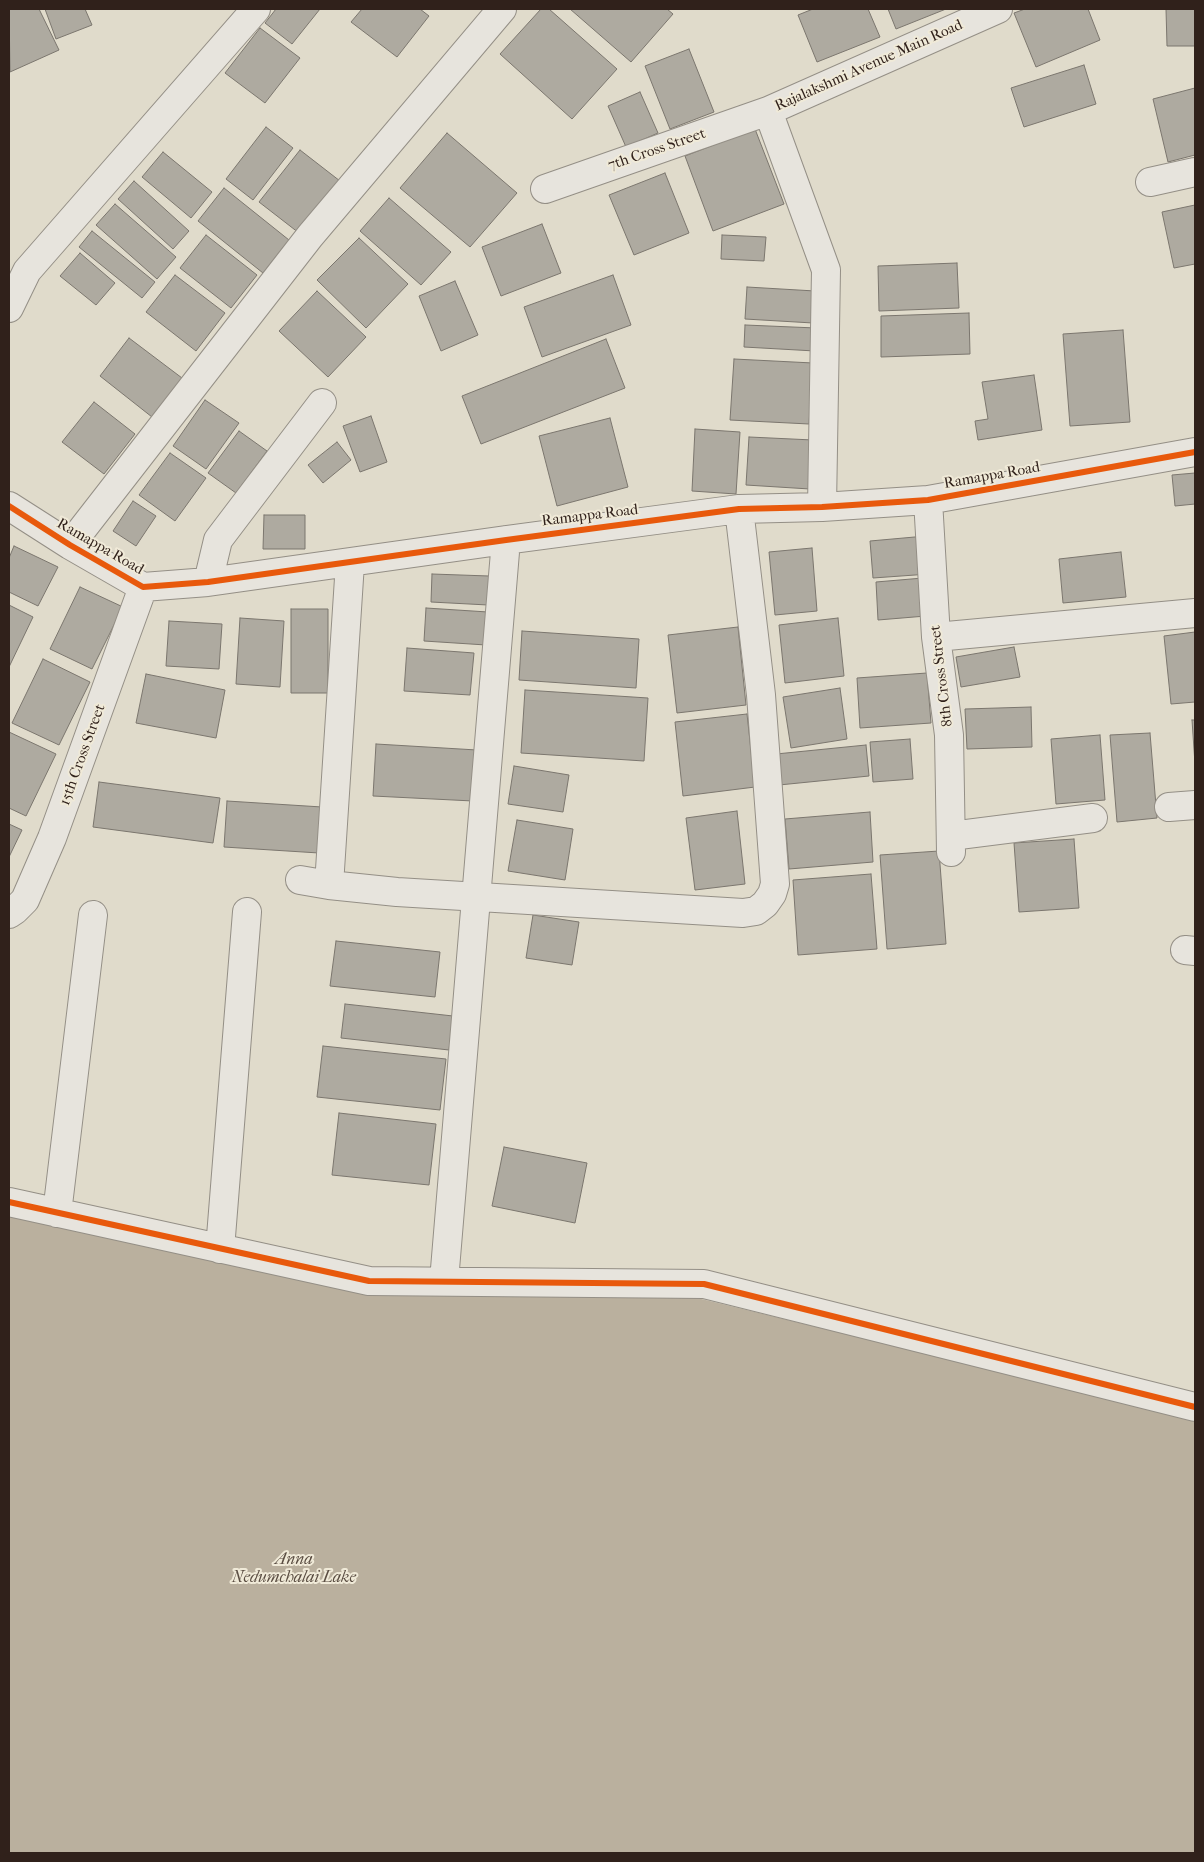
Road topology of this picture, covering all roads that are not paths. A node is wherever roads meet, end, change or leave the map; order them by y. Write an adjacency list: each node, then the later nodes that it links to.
1 (256, 9): 8 (street)
2 (502, 9): 16 (street)
3 (998, 9): 4 (street, Rajalakshmi Avenue Main Road)
4 (768, 111): 7 (street, 7th Cross Street); 13 (street)
5 (1195, 172): 6 (street)
6 (1150, 182)
7 (545, 189)
8 (9, 308)
9 (322, 403): 18 (street)
10 (1195, 452): 11 (street, Ramappa Road)
11 (928, 500): 13 (street, Ramappa Road); 21 (street, 8th Cross Street)
12 (9, 506): 16 (street, Ramappa Road)
13 (822, 507): 14 (street, Ramappa Road)
14 (740, 509): 15 (street, Ramappa Road); 25 (street)
15 (506, 540): 17 (street, Ramappa Road); 25 (street)
16 (70, 545): 19 (street, Ramappa Road)
17 (350, 563): 18 (street, Ramappa Road); 24 (street)
18 (208, 582): 19 (street, Ramappa Road)
19 (143, 587): 27 (street, 15th Cross Street)
20 (1195, 613): 21 (street)
21 (936, 637): 22 (street, 8th Cross Street)
22 (1092, 818)
23 (300, 880): 24 (street)
24 (328, 885): 25 (street)
25 (476, 897): 32 (street)
26 (247, 912): 31 (street)
27 (9, 914)
28 (93, 915): 30 (street)
29 (9, 1202): 30 (street)
30 (57, 1213): 31 (street)
31 (220, 1249): 32 (street)
32 (444, 1281): 33 (street)
33 (1195, 1407)

